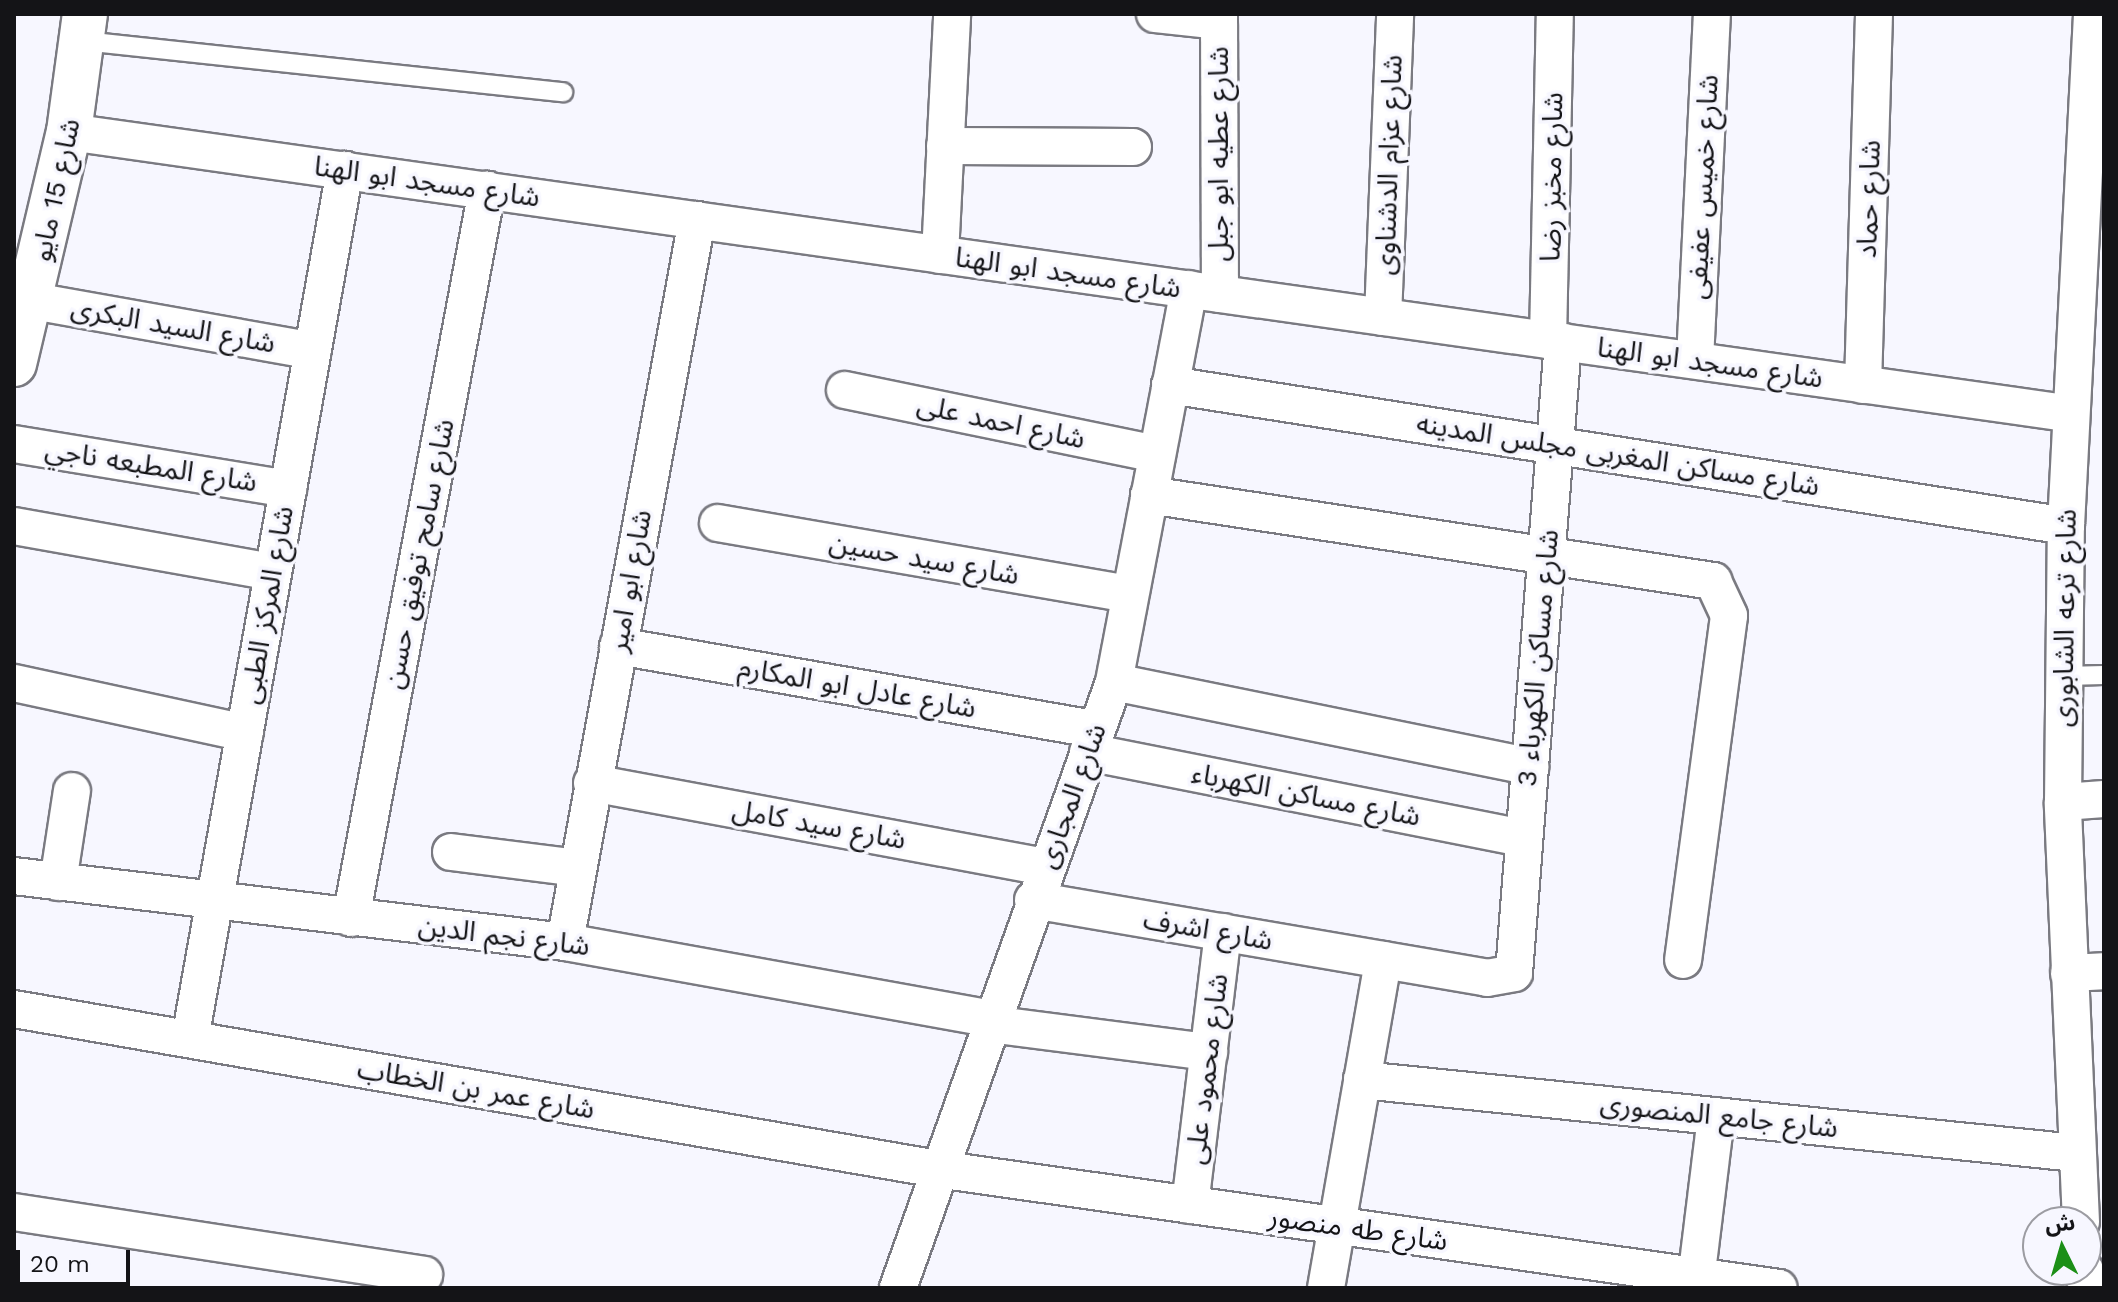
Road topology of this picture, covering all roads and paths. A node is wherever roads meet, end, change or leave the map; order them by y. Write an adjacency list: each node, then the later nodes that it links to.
1 (952, 14): 12 (street)
2 (1155, 14): 8 (street)
3 (1395, 14): 20 (street, شارع عزام الدشناوى)
4 (1555, 14): 21 (street, شارع مخبز رضا)
5 (1712, 14): 23 (street, شارع خميس عفيفى)
6 (1874, 14): 26 (street, شارع حماد)
7 (2092, 14): 28 (street, شارع ترعه الشابورى)
8 (1219, 18): 18 (street, شارع عطيه ابو جبل)
9 (84, 27): 10 (lane); 11 (main road, شارع 15 مايو)
10 (563, 92)
11 (69, 132): 14 (street, شارع مسجد ابو الهنا); 19 (main road, شارع 15 مايو)
12 (945, 146): 13 (street); 17 (street)
13 (1133, 147)
14 (345, 170): 15 (street, شارع مسجد ابو الهنا); 22 (street, شارع المركز الطبى)
15 (487, 190): 16 (street, شارع مسجد ابو الهنا); 59 (street, شارع سامح توفيق حسن)
16 (697, 220): 17 (street, شارع مسجد ابو الهنا); 40 (street, شارع ابو امير)
17 (940, 255): 18 (street, شارع مسجد ابو الهنا)
18 (1204, 292): 20 (street, شارع مسجد ابو الهنا); 25 (street, شارع المجارى)
19 (33, 301): 22 (street, شارع السيد البكرى); 24 (main road, شارع 15 مايو)
20 (1383, 317): 21 (street, شارع مسجد ابو الهنا)
21 (1556, 341): 23 (street, شارع مسجد ابو الهنا); 30 (street, شارع مساكن الكهرباء 3)
22 (313, 351): 32 (street, شارع المركز الطبى)
23 (1695, 360): 26 (street, شارع مسجد ابو الهنا)
24 (14, 364)
25 (1170, 385): 30 (street, شارع مساكن المغربى مجلس المدينه); 31 (street, شارع المجارى)
26 (1863, 385): 28 (street, شارع مسجد ابو الهنا)
27 (845, 390): 31 (street, شارع احمد على)
28 (2067, 413): 36 (street, شارع ترعه الشابورى)
29 (14, 444): 32 (street, شارع المطبعه ناجي)
30 (1555, 445): 36 (street, شارع مساكن المغربى مجلس المدينه); 37 (street, شارع مساكن الكهرباء 3)
31 (1157, 454): 33 (street, شارع المجارى)
32 (288, 489): 38 (street, شارع المركز الطبى)
33 (1149, 495): 37 (street); 39 (street, شارع المجارى)
34 (718, 523): 39 (street, شارع سيد حسين)
35 (14, 526): 38 (street)
36 (2066, 526): 42 (street, شارع ترعه الشابورى)
37 (1546, 556): 47 (street, شارع مساكن الكهرباء 3); 63 (street)
38 (273, 572): 45 (street, شارع المركز الطبى)
39 (1130, 594): 43 (street, شارع المجارى)
40 (618, 646): 46 (street, شارع عادل ابو المكارم); 48 (street, شارع ابو امير)
41 (2104, 675): 42 (lane)
42 (2064, 676): 51 (street, شارع ترعه الشابورى)
43 (1114, 682): 46 (street, شارع المجارى); 47 (street)
44 (14, 683): 45 (street)
45 (245, 733): 58 (street, شارع المركز الطبى)
46 (1092, 740): 52 (street, شارع مساكن الكهرباء); 57 (street, شارع المجارى)
47 (1530, 767): 52 (street, شارع مساكن الكهرباء 3)
48 (592, 783): 54 (street, شارع ابو امير); 57 (street, شارع سيد كامل)
49 (72, 791): 56 (street)
50 (2104, 799): 51 (street)
51 (2063, 802): 64 (street, شارع ترعه الشابورى)
52 (1524, 838): 65 (street, شارع مساكن الكهرباء 3)
53 (451, 852): 54 (street)
54 (577, 868): 61 (street, شارع ابو امير)
55 (14, 876): 56 (street, شارع نجم الدين)
56 (58, 882): 58 (street, شارع نجم الدين)
57 (1040, 884): 60 (street, شارع اشرف); 67 (street, شارع المجارى)
58 (215, 903): 59 (street, شارع نجم الدين); 68 (street, شارع المركز الطبى)
59 (351, 918): 61 (street, شارع نجم الدين)
60 (1223, 932): 62 (street, شارع اشرف); 69 (street, شارع محمود على)
61 (565, 942): 67 (street, شارع نجم الدين)
62 (1383, 960): 65 (street, شارع اشرف); 70 (street)
63 (1683, 960)
64 (2087, 972): 72 (street, شارع ترعه الشابورى)
65 (1514, 973)
66 (14, 1009): 68 (street, شارع عمر بن الخطاب)
67 (990, 1022): 69 (street, شارع نجم الدين); 73 (street, شارع المجارى)
68 (190, 1039): 73 (street, شارع عمر بن الخطاب)
69 (1209, 1052): 74 (street, شارع محمود على)
70 (1362, 1080): 71 (street, شارع جامع المنصورى); 77 (street)
71 (1716, 1116): 72 (street, شارع جامع المنصورى); 79 (street)
72 (2086, 1164): 75 (street, شارع ترعه الشابورى)
73 (937, 1169): 74 (street, شارع طه منصور); 80 (street, شارع المجارى)
74 (1190, 1205): 77 (street, شارع طه منصور)
75 (2082, 1206)
76 (14, 1212): 78 (street)
77 (1337, 1226): 79 (street, شارع طه منصور); 81 (street)
78 (424, 1275)
79 (1696, 1282): 82 (street, شارع طه منصور)
80 (898, 1288)
81 (1326, 1288)
82 (1779, 1288)

